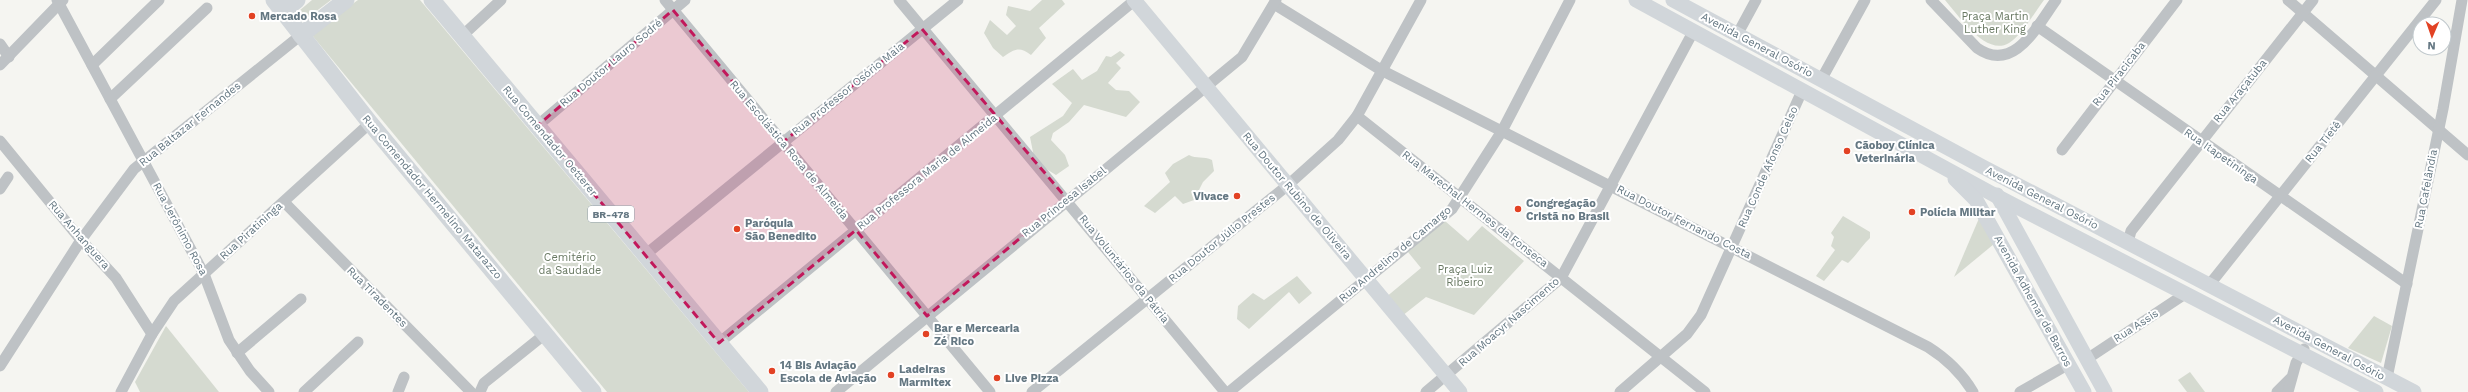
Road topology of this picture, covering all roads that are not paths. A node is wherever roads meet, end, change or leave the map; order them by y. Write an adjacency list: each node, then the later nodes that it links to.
1 (159, 0): 39 (street)
2 (297, 0): 26 (main road)
3 (346, 0): 33 (main road)
4 (432, 0): 35 (main road, Rua Comendador Oetterer / BR-478)
5 (501, 0): 35 (street)
6 (665, 0): 28 (street, Rua Escolástica Rosa de Almeida)
7 (685, 0): 28 (street, Rua Doutor Lauro Sodré)
8 (899, 0): 31 (street, Rua Voluntários da Pátria)
9 (958, 0): 31 (street, Rua Professor Osório Maia)
10 (1134, 0): 44 (main road, Rua Doutor Rubino de Oliveira); 48 (street, Rua Professora Maria de Almeida)
11 (1421, 0): 40 (street, Rua Doutor Júlio Prestes)
12 (1570, 0): 54 (street, Rua Andrelino de Camargo)
13 (1636, 0): 32 (main road, Avenida General Osório)
14 (1673, 0): 34 (main road, Avenida General Osório)
15 (1756, 0): 34 (street)
16 (1864, 0): 42 (street)
17 (1931, 0): 30 (street)
18 (2056, 0): 30 (street)
19 (2177, 0): 43 (street, Rua Piracicaba)
20 (2288, 0): 29 (street)
21 (2313, 0): 29 (street, Rua Araçatuba)
22 (2436, 0): 41 (street, Rua Tietê)
23 (2462, 0): 47 (street, Rua Cafelândia)
24 (60, 1): 37 (street); 39 (street, Rua Jerônimo Rosa)
25 (1275, 2): 40 (street, Rua Doutor Fernando Costa); 44 (street, Rua Princesa Isabel)
26 (278, 6): 33 (main road, Rua Comendador Hermelino Matarazzo)
27 (207, 8): 46 (street)
28 (673, 10): 52 (street, Rua Doutor Lauro Sodré); 56 (street, Rua Escolástica Rosa de Almeida)
29 (2303, 12): 41 (street); 57 (street, Rua Araçatuba)
30 (2036, 26): 43 (street, Rua Itapetininga)
31 (922, 29): 48 (street, Rua Voluntários da Pátria); 56 (street, Rua Professor Osório Maia)
32 (1694, 32): 45 (main road, Avenida General Osório); 65 (street, Rua Moacyr Nascimento)
33 (301, 35): 51 (main road, Rua Comendador Hermelino Matarazzo); 60 (street, Rua Baltazar Fernandes)
34 (1737, 35): 42 (main road, Avenida General Osório)
35 (462, 36): 52 (main road, Rua Comendador Oetterer / BR-478)
36 (0, 44): 37 (street)
37 (9, 57): 38 (street)
38 (0, 65)
39 (92, 65): 46 (street, Rua Jerônimo Rosa)
40 (1381, 70): 49 (street, Rua Doutor Júlio Prestes); 54 (street, Rua Doutor Fernando Costa)
41 (2376, 76): 50 (street); 67 (street, Rua Tietê)
42 (1821, 80): 62 (main road, Avenida General Osório)
43 (2114, 80): 57 (street, Rua Itapetininga); 58 (street, Rua Piracicaba)
44 (1206, 87): 64 (main road, Rua Doutor Rubino de Oliveira); 70 (street, Rua Princesa Isabel)
45 (1802, 91): 61 (main road, Avenida General Osório); 75 (street, Rua Conde Afonso Celso)
46 (110, 98): 60 (street, Rua Jerônimo Rosa)
47 (2442, 109): 50 (street); 53 (street, Rua Cafelândia)
48 (996, 115): 70 (street, Rua Voluntários da Pátria); 72 (street, Rua Professora Maria de Almeida)
49 (1357, 116): 64 (street, Rua Doutor Júlio Prestes); 68 (street, Rua Marechal Hermes da Fonseca)
50 (2426, 119): 53 (street)
51 (370, 123): 71 (street, Rua Piratininga); 87 (main road, Rua Comendador Hermelino Matarazzo)
52 (537, 126): 76 (main road, Rua Comendador Oetterer / BR-478)
53 (2438, 128): 59 (street); 81 (street, Rua Cafelândia)
54 (1502, 131): 65 (street, Rua Doutor Fernando Costa); 68 (street, Rua Andrelino de Camargo)
55 (0, 141): 73 (street, Rua Anhanguera)
56 (783, 142): 72 (street, Rua Escolástica Rosa de Almeida); 76 (street, Rua Professor Osório Maia)
57 (2200, 142): 67 (street, Rua Itapetininga); 74 (street, Rua Araçatuba)
58 (2062, 150)
59 (2468, 155)
60 (144, 160): 73 (street, Rua Baltazar Fernandes); 77 (street, Rua Jerônimo Rosa)
61 (1931, 161): 69 (main road, Avenida General Osório); 94 (main road, Avenida Adhemar de Barros)
62 (1983, 168): 69 (main road, Avenida Adhemar de Barros); 74 (main road, Avenida General Osório)
63 (8, 177): 66 (street)
64 (1288, 185): 78 (main road, Rua Doutor Rubino de Oliveira); 83 (street, Rua Doutor Júlio Prestes)
65 (1611, 186): 75 (street, Rua Doutor Fernando Costa); 79 (street, Rua Moacyr Nascimento)
66 (0, 189)
67 (2279, 196): 80 (street, Rua Tietê); 81 (street, Rua Itapetininga)
68 (1460, 197): 78 (street, Rua Andrelino de Camargo); 79 (street, Rua Marechal Hermes da Fonseca)
69 (1998, 197): 82 (main road, Avenida General Osório); 93 (main road, Avenida Adhemar de Barros)
70 (1067, 199): 83 (street, Rua Voluntários da Pátria); 85 (street, Rua Princesa Isabel)
71 (284, 202): 77 (street, Rua Piratininga); 105 (street, Rua Tiradentes)
72 (856, 230): 85 (street, Rua Escolástica Rosa de Almeida); 89 (street, Rua Professora Maria de Almeida)
73 (81, 240): 86 (street, Rua Anhanguera); 95 (street, Rua Baltazar Fernandes)
74 (2128, 242): 80 (main road, Avenida General Osório)
75 (1733, 247): 92 (street, Rua Conde Afonso Celso); 100 (street, Rua Doutor Fernando Costa)
76 (645, 255): 89 (main road, Rua Comendador Oetterer / BR-478)
77 (204, 274): 86 (street, Rua Piratininga); 91 (street, Rua Jerônimo Rosa)
78 (1365, 278): 96 (main road, Rua Doutor Rubino de Oliveira); 113 (street, Rua Andrelino de Camargo)
79 (1561, 278): 92 (street, Rua Marechal Hermes da Fonseca); 96 (street, Rua Moacyr Nascimento)
80 (2210, 284): 90 (main road, Avenida General Osório)
81 (2407, 284): 98 (street, Rua Cafelândia)
82 (2186, 294): 90 (main road, Avenida General Osório); 93 (street, Rua Assis)
83 (1148, 298): 111 (street, Rua Doutor Júlio Prestes); 112 (street, Rua Voluntários da Pátria)
84 (301, 299): 91 (street)
85 (927, 316): 109 (street, Rua Princesa Isabel); 110 (street, Rua Escolástica Rosa de Almeida)
86 (152, 334): 101 (street, Rua Piratininga)
87 (545, 334): 106 (street); 107 (main road, Rua Comendador Hermelino Matarazzo)
88 (358, 342): 103 (street)
89 (719, 343): 108 (main road, Rua Comendador Oetterer / BR-478)
90 (2299, 350): 98 (main road, Avenida General Osório); 99 (street); 123 (main road, Avenida General Osório)
91 (236, 353): 102 (street, Rua Jerônimo Rosa)
92 (1660, 357): 116 (street, Rua Conde Afonso Celso); 117 (street, Rua Marechal Hermes da Fonseca)
93 (2087, 359): 120 (main road, Avenida Adhemar de Barros)
94 (2068, 364): 118 (street); 119 (main road, Avenida Adhemar de Barros)
95 (0, 366)
96 (1446, 375): 114 (street, Rua Moacyr Nascimento); 115 (main road, Rua Doutor Rubino de Oliveira)
97 (404, 377): 104 (street)
98 (2387, 378): 124 (main road, Avenida General Osório)
99 (2290, 379): 121 (street); 122 (street)
100 (1972, 391)
101 (121, 392)
102 (269, 392)
103 (304, 392)
104 (398, 392)
105 (472, 392)
106 (480, 392)
107 (593, 392)
108 (760, 392)
109 (836, 392)
110 (990, 392)
111 (1032, 392)
112 (1225, 392)
113 (1229, 392)
114 (1426, 392)
115 (1460, 392)
116 (1620, 392)
117 (1705, 392)
118 (2020, 392)
119 (2084, 392)
120 (2105, 392)
121 (2277, 392)
122 (2288, 392)
123 (2376, 392)
124 (2414, 392)

